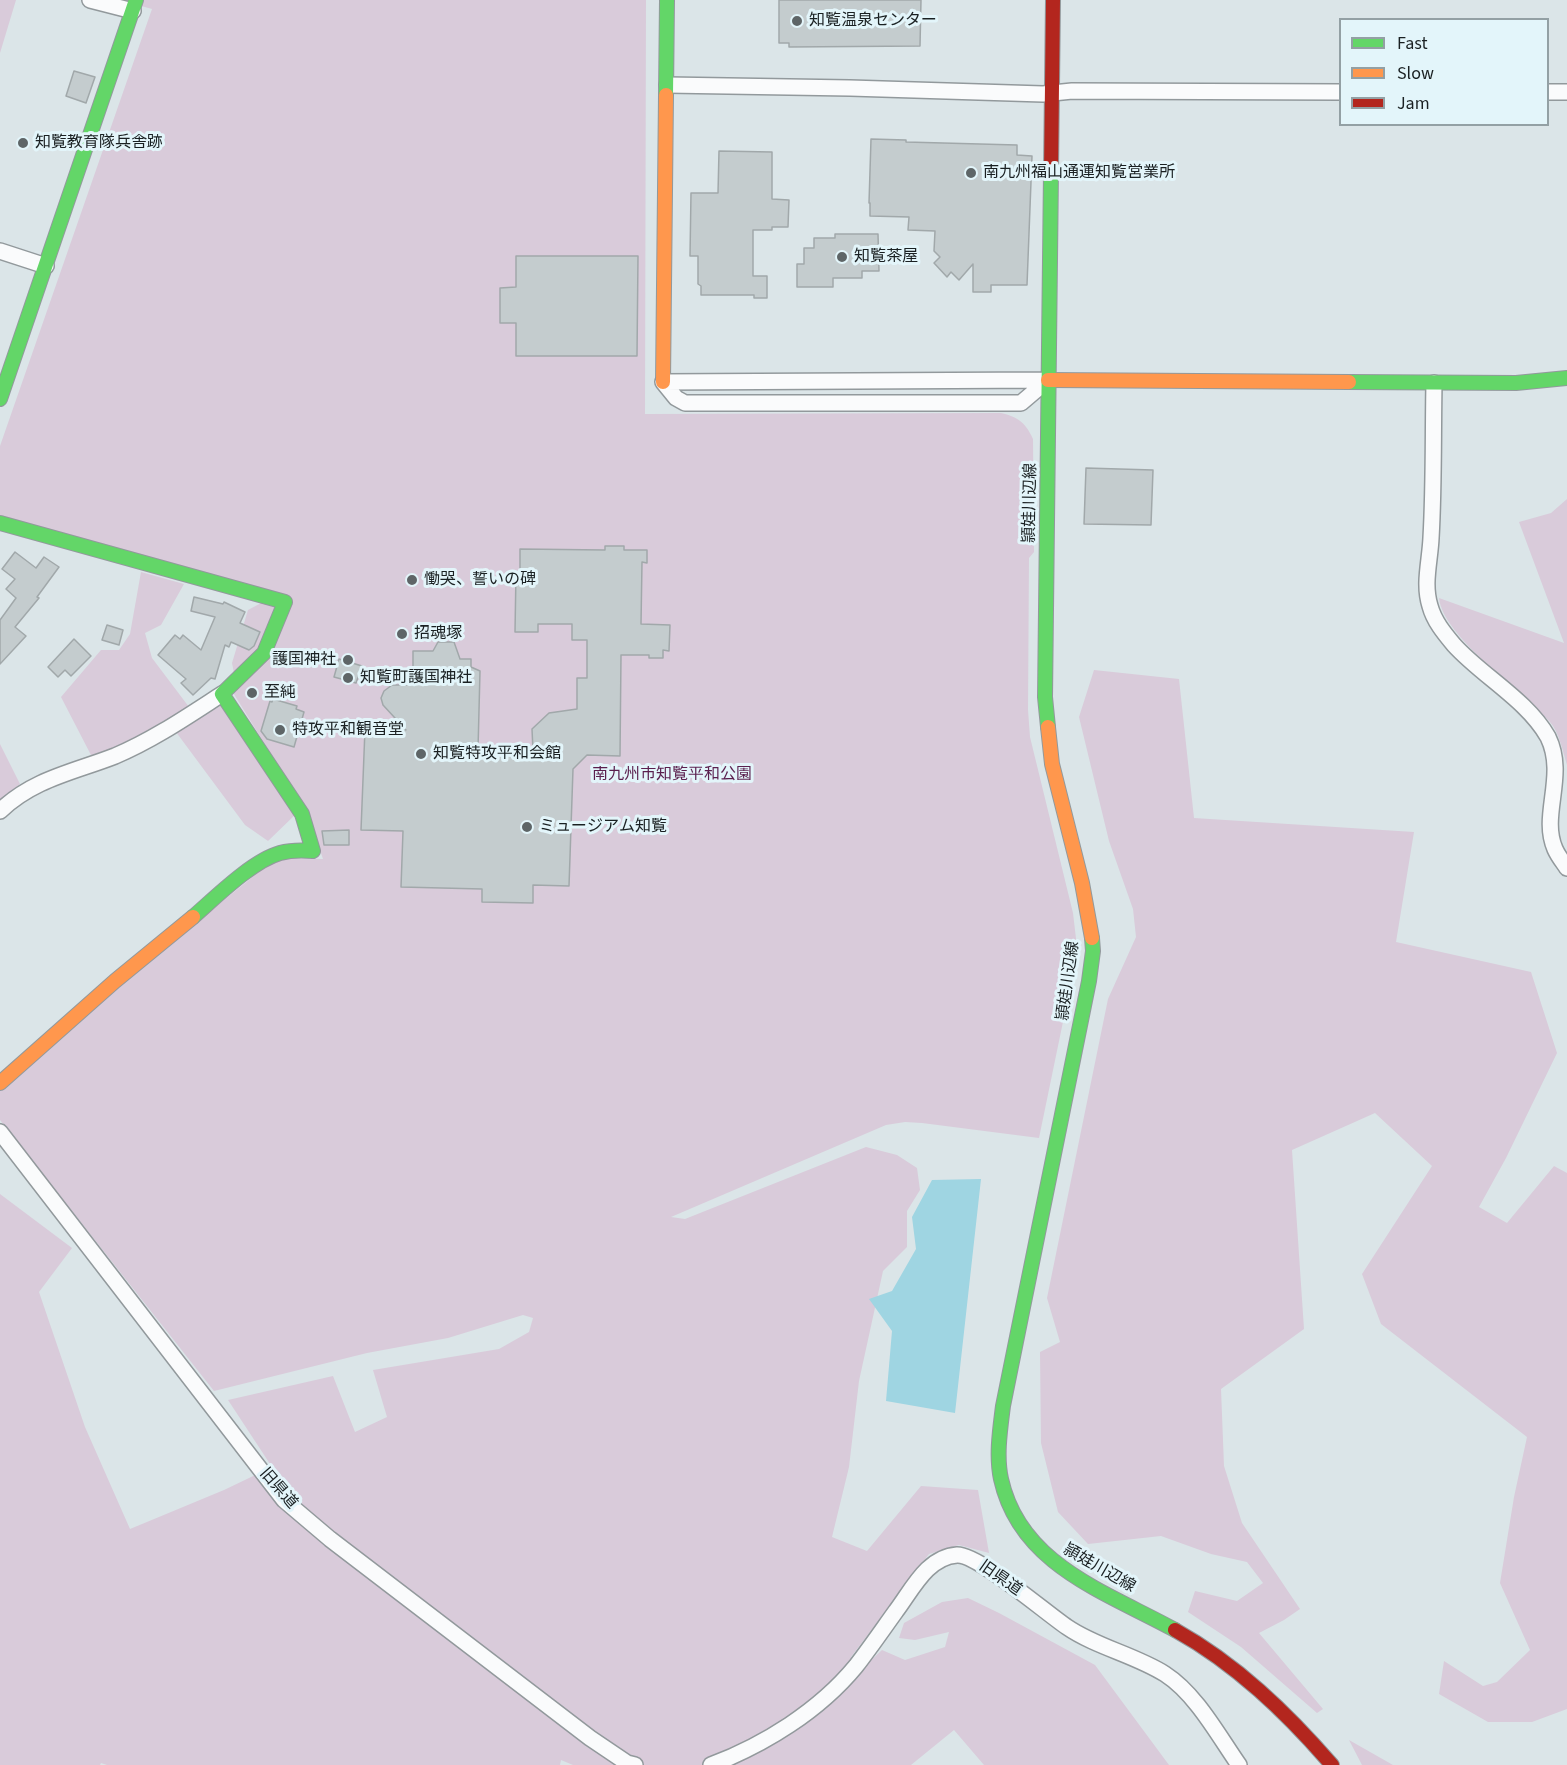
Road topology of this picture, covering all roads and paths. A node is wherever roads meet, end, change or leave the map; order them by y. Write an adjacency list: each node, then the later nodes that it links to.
1 (90, 0): 4 (street)
2 (667, 0): 5 (street)
3 (1053, 0): 9 (street, 頴娃川辺線)
4 (134, 6): 11 (street)
5 (667, 86): 9 (street); 14 (street)
6 (1339, 92): 9 (street)
7 (1549, 92): 8 (street)
8 (1567, 92)
9 (1053, 93): 13 (street, 頴娃川辺線)
10 (0, 251): 11 (street)
11 (46, 266): 16 (street)
12 (1567, 378): 15 (street)
13 (1048, 380): 14 (street); 14 (street); 15 (street); 26 (street, 頴娃川辺線)
14 (663, 382)
15 (1434, 383): 20 (street)
16 (0, 399)
17 (0, 522): 18 (street)
18 (222, 694): 19 (street); 21 (street)
19 (0, 811)
20 (1567, 868)
21 (0, 1083)
22 (0, 1132): 23 (street, 旧県道)
23 (635, 1765)
24 (711, 1765): 25 (street, 旧県道)
25 (1239, 1765)
26 (1332, 1765)

